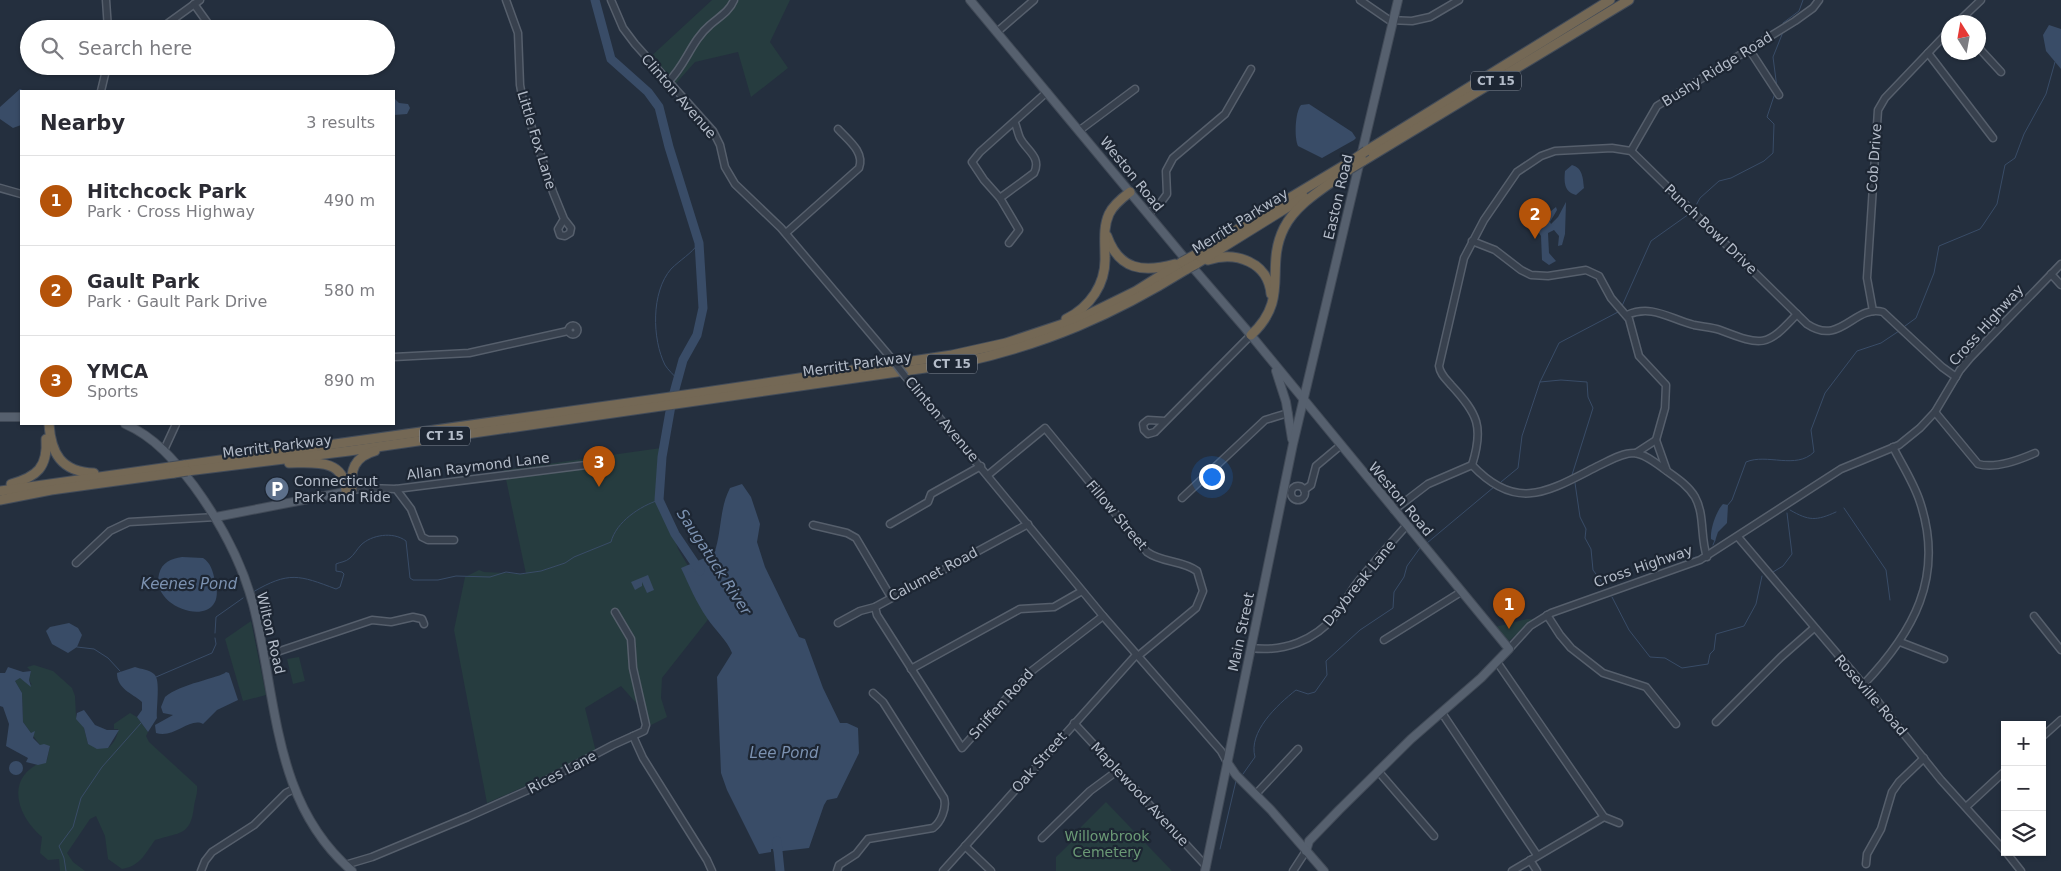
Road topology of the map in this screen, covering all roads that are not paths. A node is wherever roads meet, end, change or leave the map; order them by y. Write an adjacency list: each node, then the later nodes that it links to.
1 (106, 0): 16 (street)
2 (506, 0): 44 (street, Little Fox Lane)
3 (734, 0): 28 (street)
4 (970, 0): 20 (main road, Weston Road)
5 (1034, 0): 20 (street)
6 (1360, 0): 19 (street)
7 (1398, 0): 19 (main road, Easton Road)
8 (1459, 0): 19 (street)
9 (1610, 0): 49 (highway, Merritt Parkway / CT 15, bridge)
10 (1629, 0): 38 (highway, Merritt Parkway / CT 15, bridge)
11 (1819, 0): 22 (street, Bushy Ridge Road)
12 (1981, 0): 15 (street)
13 (612, 1): 28 (street, Clinton Avenue)
14 (197, 2): 17 (street); 18 (street)
15 (1965, 15)
16 (107, 20)
17 (172, 20)
18 (207, 20)
19 (1393, 20): 65 (main road, Easton Road)
20 (997, 32): 31 (main road, Weston Road)
21 (1941, 39): 23 (street, Cob Drive)
22 (1749, 49): 32 (street); 37 (street, Bushy Ridge Road)
23 (1928, 53): 36 (street); 55 (street, Cob Drive)
24 (1986, 56): 26 (street)
25 (1251, 70): 43 (street)
26 (2001, 72)
27 (105, 75): 30 (street)
28 (668, 82): 46 (street, Clinton Avenue)
29 (1135, 89): 35 (street)
30 (101, 90)
31 (1047, 92): 33 (street); 35 (main road, Weston Road)
32 (1777, 92)
33 (1015, 123): 42 (street); 42 (street)
34 (838, 129): 46 (street)
35 (1080, 130): 40 (main road, Weston Road)
36 (1993, 138)
37 (1631, 151): 47 (street); 57 (street, Punch Bowl Drive)
38 (1350, 169): 49 (highway, Merritt Parkway / CT 15); 54 (highway)
39 (0, 188): 41 (street)
40 (1130, 192): 43 (main road, Weston Road); 45 (highway)
41 (20, 194)
42 (1000, 198): 48 (street)
43 (1148, 214): 59 (main road, Weston Road)
44 (564, 220)
45 (1105, 232): 51 (highway); 60 (highway)
46 (786, 233): 86 (street, Clinton Avenue, bridge)
47 (1472, 241): 56 (street); 87 (street)
48 (1009, 243)
49 (1194, 260): 51 (highway, Merritt Parkway / CT 15, bridge); 54 (highway)
50 (2061, 264): 52 (street, Cross Highway)
51 (1185, 266): 60 (highway, Merritt Parkway / CT 15); 64 (highway, Merritt Parkway / CT 15)
52 (2052, 274): 53 (street); 63 (street, Cross Highway)
53 (2061, 284)
54 (1271, 310): 59 (highway)
55 (1873, 311): 57 (street, Punch Bowl Drive); 63 (street)
56 (1626, 314): 57 (street); 77 (street)
57 (1797, 314)
58 (568, 331): 61 (street)
59 (1251, 335): 62 (main road, Weston Road); 71 (street)
60 (1006, 343): 64 (highway, Merritt Parkway / CT 15)
61 (395, 357)
62 (1274, 365): 65 (main road, Weston Road); 68 (main road, Weston Road)
63 (1956, 377): 67 (street, Cross Highway)
64 (699, 396): 66 (highway, Merritt Parkway / CT 15)
65 (1303, 399): 78 (main road, Main Street); 79 (main road, Weston Road)
66 (647, 404): 76 (highway, Merritt Parkway / CT 15); 88 (highway, Merritt Parkway / CT 15)
67 (1935, 412): 80 (street, Cross Highway); 83 (street)
68 (1288, 413): 78 (main road, Weston Road); 98 (street)
69 (0, 417): 70 (main road)
70 (20, 417)
71 (1164, 421)
72 (44, 425): 93 (highway)
73 (49, 425): 90 (highway)
74 (127, 425): 81 (main road, Wilton Road)
75 (176, 425): 81 (street)
76 (464, 434): 84 (highway, Merritt Parkway / CT 15); 97 (highway)
77 (1656, 440): 82 (street); 91 (street)
78 (1293, 444): 123 (main road, Main Street)
79 (1341, 445): 95 (street); 100 (main road, Weston Road)
80 (1893, 447): 106 (street, Cross Highway); 122 (street)
81 (164, 450): 101 (main road, Wilton Road)
82 (1636, 453): 87 (street); 91 (street)
83 (2035, 453)
84 (243, 464): 88 (highway, Merritt Parkway / CT 15); 97 (highway)
85 (586, 465): 94 (street, Allan Raymond Lane)
86 (981, 466): 92 (street, Clinton Avenue); 102 (street)
87 (1472, 466): 100 (street)
88 (185, 468): 89 (highway, Merritt Parkway / CT 15, bridge)
89 (172, 470): 90 (highway, Merritt Parkway / CT 15); 99 (highway, Merritt Parkway / CT 15)
90 (139, 471): 96 (highway, Merritt Parkway / CT 15)
91 (1667, 471): 108 (street)
92 (988, 475): 103 (street, Clinton Avenue); 127 (street, Fillow Street)
93 (0, 486)
94 (396, 489): 97 (street, Allan Raymond Lane); 107 (street)
95 (1304, 490)
96 (0, 491)
97 (349, 491): 101 (main road, Allan Raymond Lane)
98 (1182, 498)
99 (0, 500)
100 (1394, 510): 105 (main road, Weston Road)
101 (216, 517): 109 (street); 126 (main road, Wilton Road)
102 (890, 524)
103 (1028, 524): 110 (street, Clinton Avenue); 112 (street, Calumet Road)
104 (814, 525): 112 (street)
105 (1407, 525): 111 (main road, Weston Road); 123 (street, Daybreak Lane)
106 (1738, 537): 108 (street, Cross Highway); 120 (street, Roseville Road)
107 (454, 540)
108 (1707, 556): 115 (street, Cross Highway)
109 (76, 563)
110 (1082, 590): 116 (street, Clinton Avenue); 130 (street)
111 (1461, 592): 121 (street); 124 (main road, Weston Road)
112 (891, 597): 113 (street, Calumet Road)
113 (875, 607): 118 (street, Calumet Road); 130 (street, Sniffen Road)
114 (614, 612): 139 (street, Rices Lane)
115 (1547, 615): 124 (street, Cross Highway); 137 (street)
116 (1103, 616): 127 (street, Clinton Avenue); 130 (street, Sniffen Road)
117 (2034, 616): 125 (street)
118 (838, 623)
119 (424, 624): 126 (street)
120 (1814, 628): 131 (street, Roseville Road); 135 (street)
121 (1384, 640)
122 (1900, 642): 128 (street); 131 (street)
123 (1251, 648): 142 (main road, Main Street)
124 (1509, 649): 129 (main road, Cross Highway)
125 (2061, 650)
126 (265, 656): 146 (main road, Wilton Road)
127 (1137, 656): 136 (street, Oak Street); 142 (street, Clinton Avenue)
128 (1944, 659)
129 (1498, 662): 133 (main road, Cross Highway); 149 (street)
130 (911, 669)
131 (1863, 685): 141 (street, Roseville Road)
132 (873, 693): 166 (street)
133 (1442, 713): 144 (main road, Cross Highway); 156 (street)
134 (2061, 720): 138 (street)
135 (1716, 722)
136 (1074, 723): 143 (street, Maplewood Avenue); 153 (street, Oak Street)
137 (1676, 724)
138 (2046, 733)
139 (633, 736): 158 (street, Rices Lane); 165 (street)
140 (1298, 749): 147 (street)
141 (1924, 758): 148 (street, Roseville Road); 160 (street)
142 (1227, 762): 147 (main road); 162 (main road, Main Street)
143 (1117, 770): 152 (street); 162 (street, Maplewood Avenue)
144 (1378, 771): 151 (street); 155 (main road, Cross Highway)
145 (2001, 775): 148 (street)
146 (294, 789): 161 (main road, Wilton Road); 163 (street)
147 (1256, 794): 155 (main road)
148 (1966, 807): 154 (street, Roseville Road)
149 (1604, 817): 150 (street); 156 (street)
150 (1619, 823)
151 (1434, 836)
152 (1042, 838)
153 (966, 846): 167 (street, Oak Street); 168 (street)
154 (2001, 847)
155 (1306, 851): 169 (street, Cross Highway); 170 (main road)
156 (1537, 855): 159 (street)
157 (2008, 856): 173 (street, Roseville Road)
158 (364, 860): 161 (street, Rices Lane); 164 (street, Rices Lane)
159 (1530, 860): 171 (street); 172 (street)
160 (1866, 864)
161 (345, 865): 164 (main road, Wilton Road)
162 (1206, 868)
163 (201, 871)
164 (352, 871)
165 (712, 871)
166 (837, 871)
167 (942, 871)
168 (991, 871)
169 (1292, 871)
170 (1324, 871)
171 (1512, 871)
172 (1537, 871)
173 (2021, 871)

